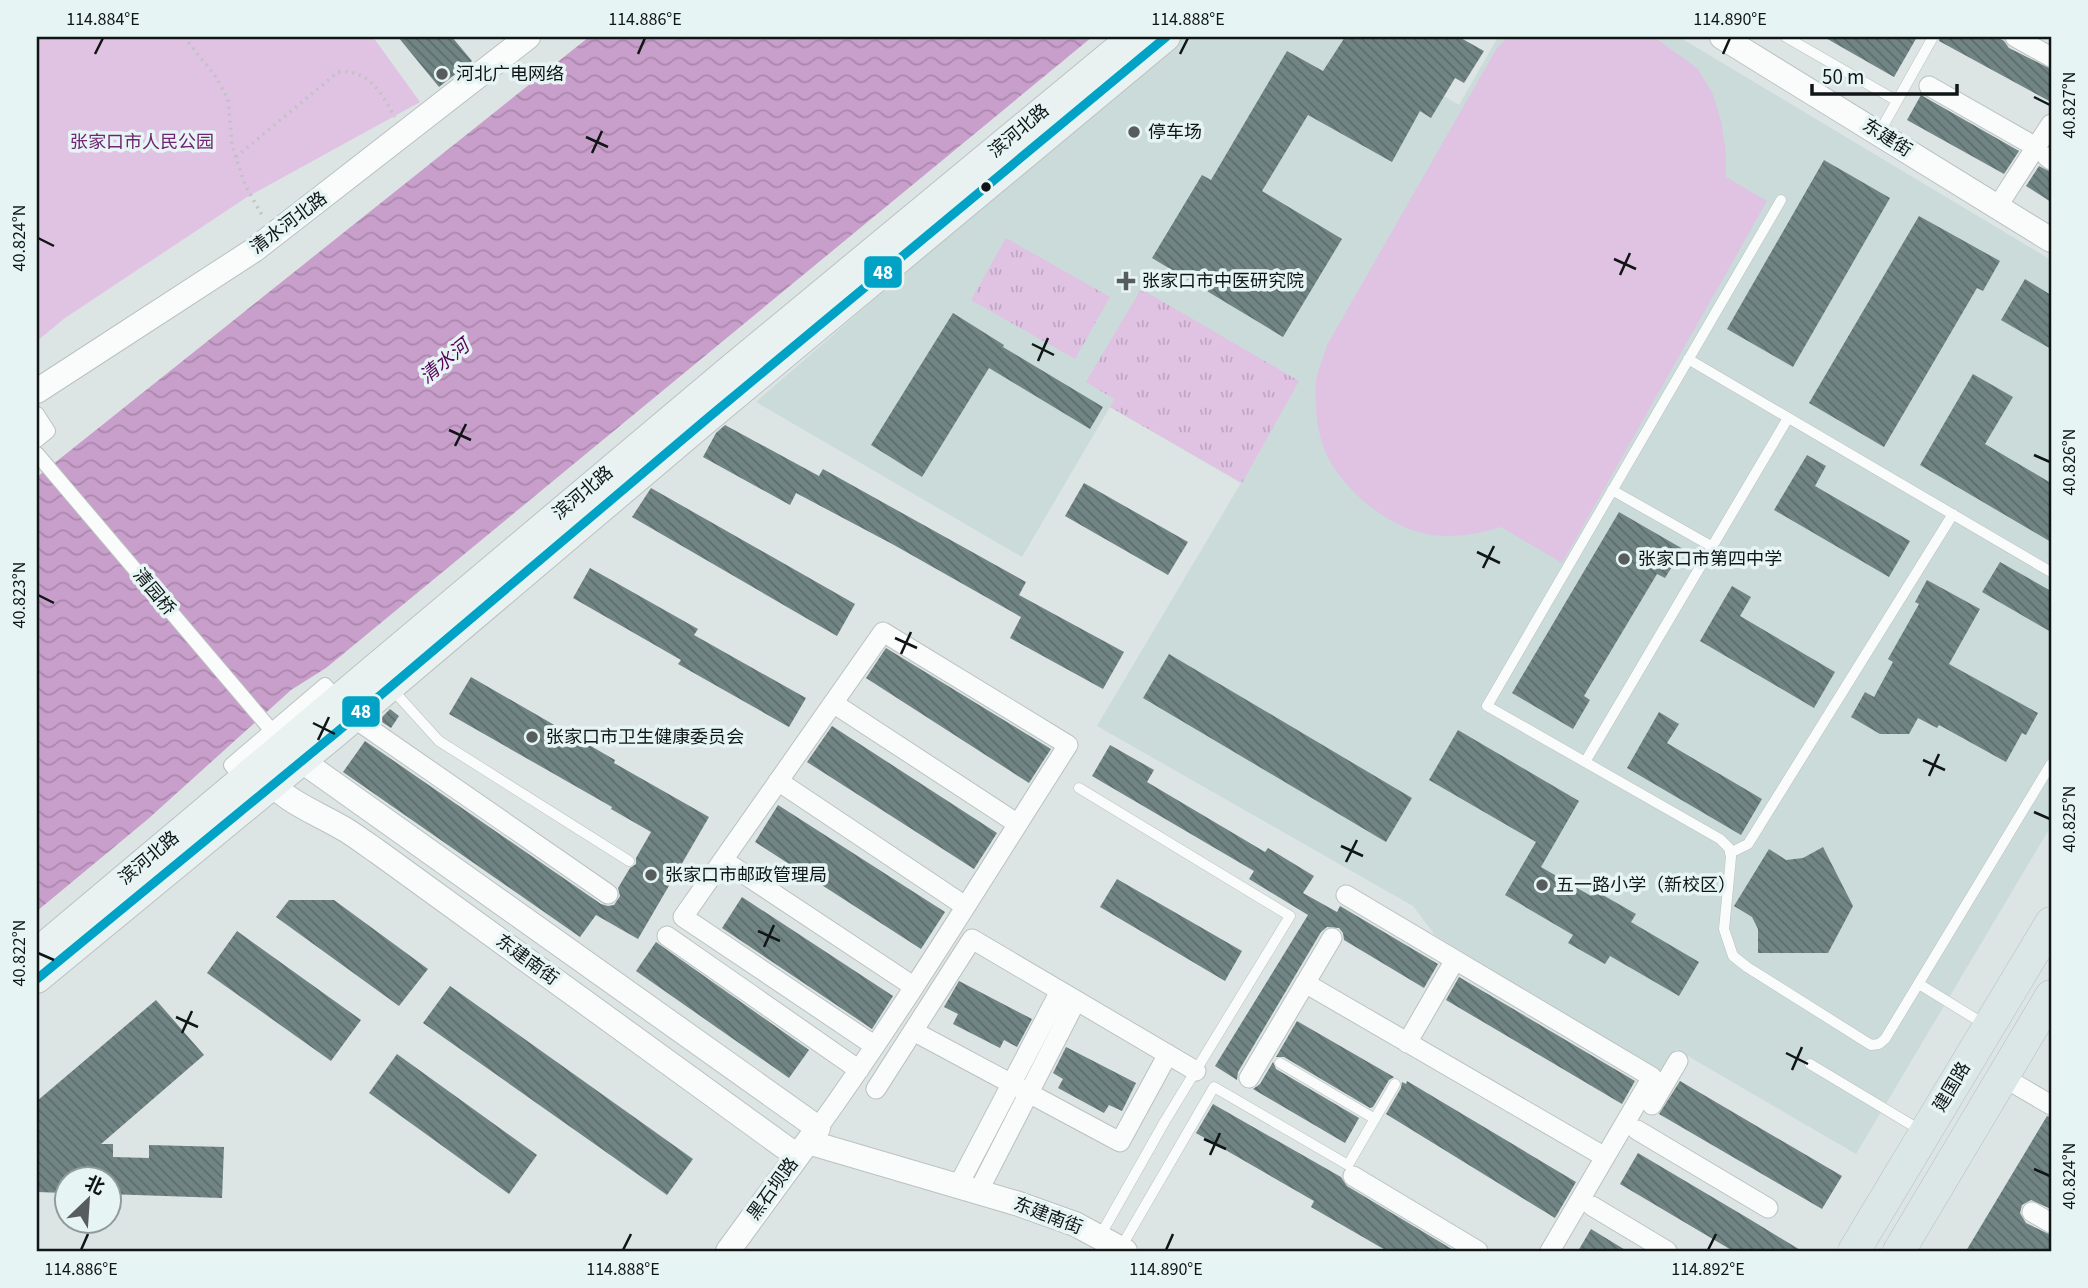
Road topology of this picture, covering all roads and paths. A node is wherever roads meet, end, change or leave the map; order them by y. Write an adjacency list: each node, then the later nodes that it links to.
1 (184, 37): 16 (path)
2 (528, 37): 22 (street, 清水河北路)
3 (1132, 37): 31 (main road, 滨河北路)
4 (1166, 37): 31 (main road, 滨河北路)
5 (1786, 37): 11 (lane)
6 (1933, 37): 11 (lane)
7 (2014, 37): 9 (street)
8 (1737, 41): 14 (street, 东建街)
9 (2051, 58)
10 (1928, 86): 15 (street)
11 (1897, 101): 14 (lane)
12 (398, 123): 16 (path)
13 (2051, 124): 15 (street)
14 (1879, 134): 18 (street, 东建街)
15 (2045, 155): 18 (street)
16 (236, 157): 19 (path)
17 (1781, 200): 21 (lane)
18 (1997, 206): 20 (street, 东建街)
19 (263, 217)
20 (2051, 240)
21 (1688, 359): 24 (lane); 27 (lane)
22 (37, 391)
23 (37, 414): 25 (street)
24 (1788, 418): 28 (lane); 29 (lane)
25 (42, 436)
26 (37, 454): 34 (street, 清园桥)
27 (1612, 491): 29 (lane); 35 (lane)
28 (1952, 514): 30 (lane); 41 (lane)
29 (1711, 546): 35 (lane)
30 (2051, 572)
31 (383, 678): 32 (main road, 滨河北路); 43 (lane)
32 (339, 701): 34 (main road, 滨河北路); 44 (street)
33 (833, 703): 38 (street); 40 (street); 40 (street)
34 (287, 745): 37 (main road, 滨河北路); 79 (street, 东建南街)
35 (1585, 762): 41 (lane)
36 (2051, 764): 54 (lane)
37 (251, 775): 50 (main road, 滨河北路); 52 (main road, 滨河北路); 79 (street, 东建南街)
38 (778, 781): 42 (street); 46 (street)
39 (1079, 788): 69 (lane)
40 (1018, 824): 46 (street)
41 (1730, 853): 54 (lane)
42 (723, 860): 55 (street); 61 (street)
43 (629, 861)
44 (608, 894)
45 (1346, 895): 51 (street)
46 (965, 906): 55 (street)
47 (2051, 923): 58 (main road, 建国路)
48 (667, 936): 68 (street)
49 (1332, 939): 53 (street)
50 (37, 953)
51 (1455, 960): 60 (street); 80 (street)
52 (37, 979)
53 (1305, 983): 60 (street); 71 (street)
54 (1919, 984): 58 (lane)
55 (913, 986): 61 (street)
56 (1068, 996): 59 (street); 63 (street); 74 (street)
57 (2051, 996): 62 (main road)
58 (1989, 1027): 62 (main road); 64 (main road, 建国路)
59 (913, 1031): 73 (street); 74 (street)
60 (1408, 1043): 80 (street)
61 (875, 1046): 68 (street)
62 (2021, 1046): 70 (main road)
63 (1168, 1054): 69 (street); 74 (street)
64 (1970, 1057): 70 (main road); 78 (main road, 建国路)
65 (1678, 1061): 77 (street)
66 (1280, 1063): 76 (lane)
67 (1810, 1063): 78 (lane)
68 (859, 1070): 79 (street)
69 (1196, 1071): 87 (lane)
70 (2003, 1077): 75 (street); 94 (main road)
71 (1249, 1078)
72 (1395, 1084): 76 (lane)
73 (876, 1089)
74 (1020, 1089): 82 (street)
75 (2051, 1105)
76 (1375, 1119): 87 (lane)
77 (1637, 1130): 83 (street); 84 (street)
78 (1925, 1133): 93 (main road, 建国路)
79 (808, 1142): 82 (street, 东建南街); 88 (street, 黑石坝路)
80 (1605, 1157): 90 (street)
81 (1353, 1176): 89 (street)
82 (968, 1189): 87 (street, 东建南街)
83 (1592, 1206): 91 (street); 92 (street)
84 (1768, 1208)
85 (2032, 1212): 86 (street)
86 (2051, 1223)
87 (1115, 1246)
88 (728, 1251)
89 (1478, 1251)
90 (1550, 1251)
91 (1565, 1251)
92 (1667, 1251)
93 (1854, 1251)
94 (1899, 1251)

